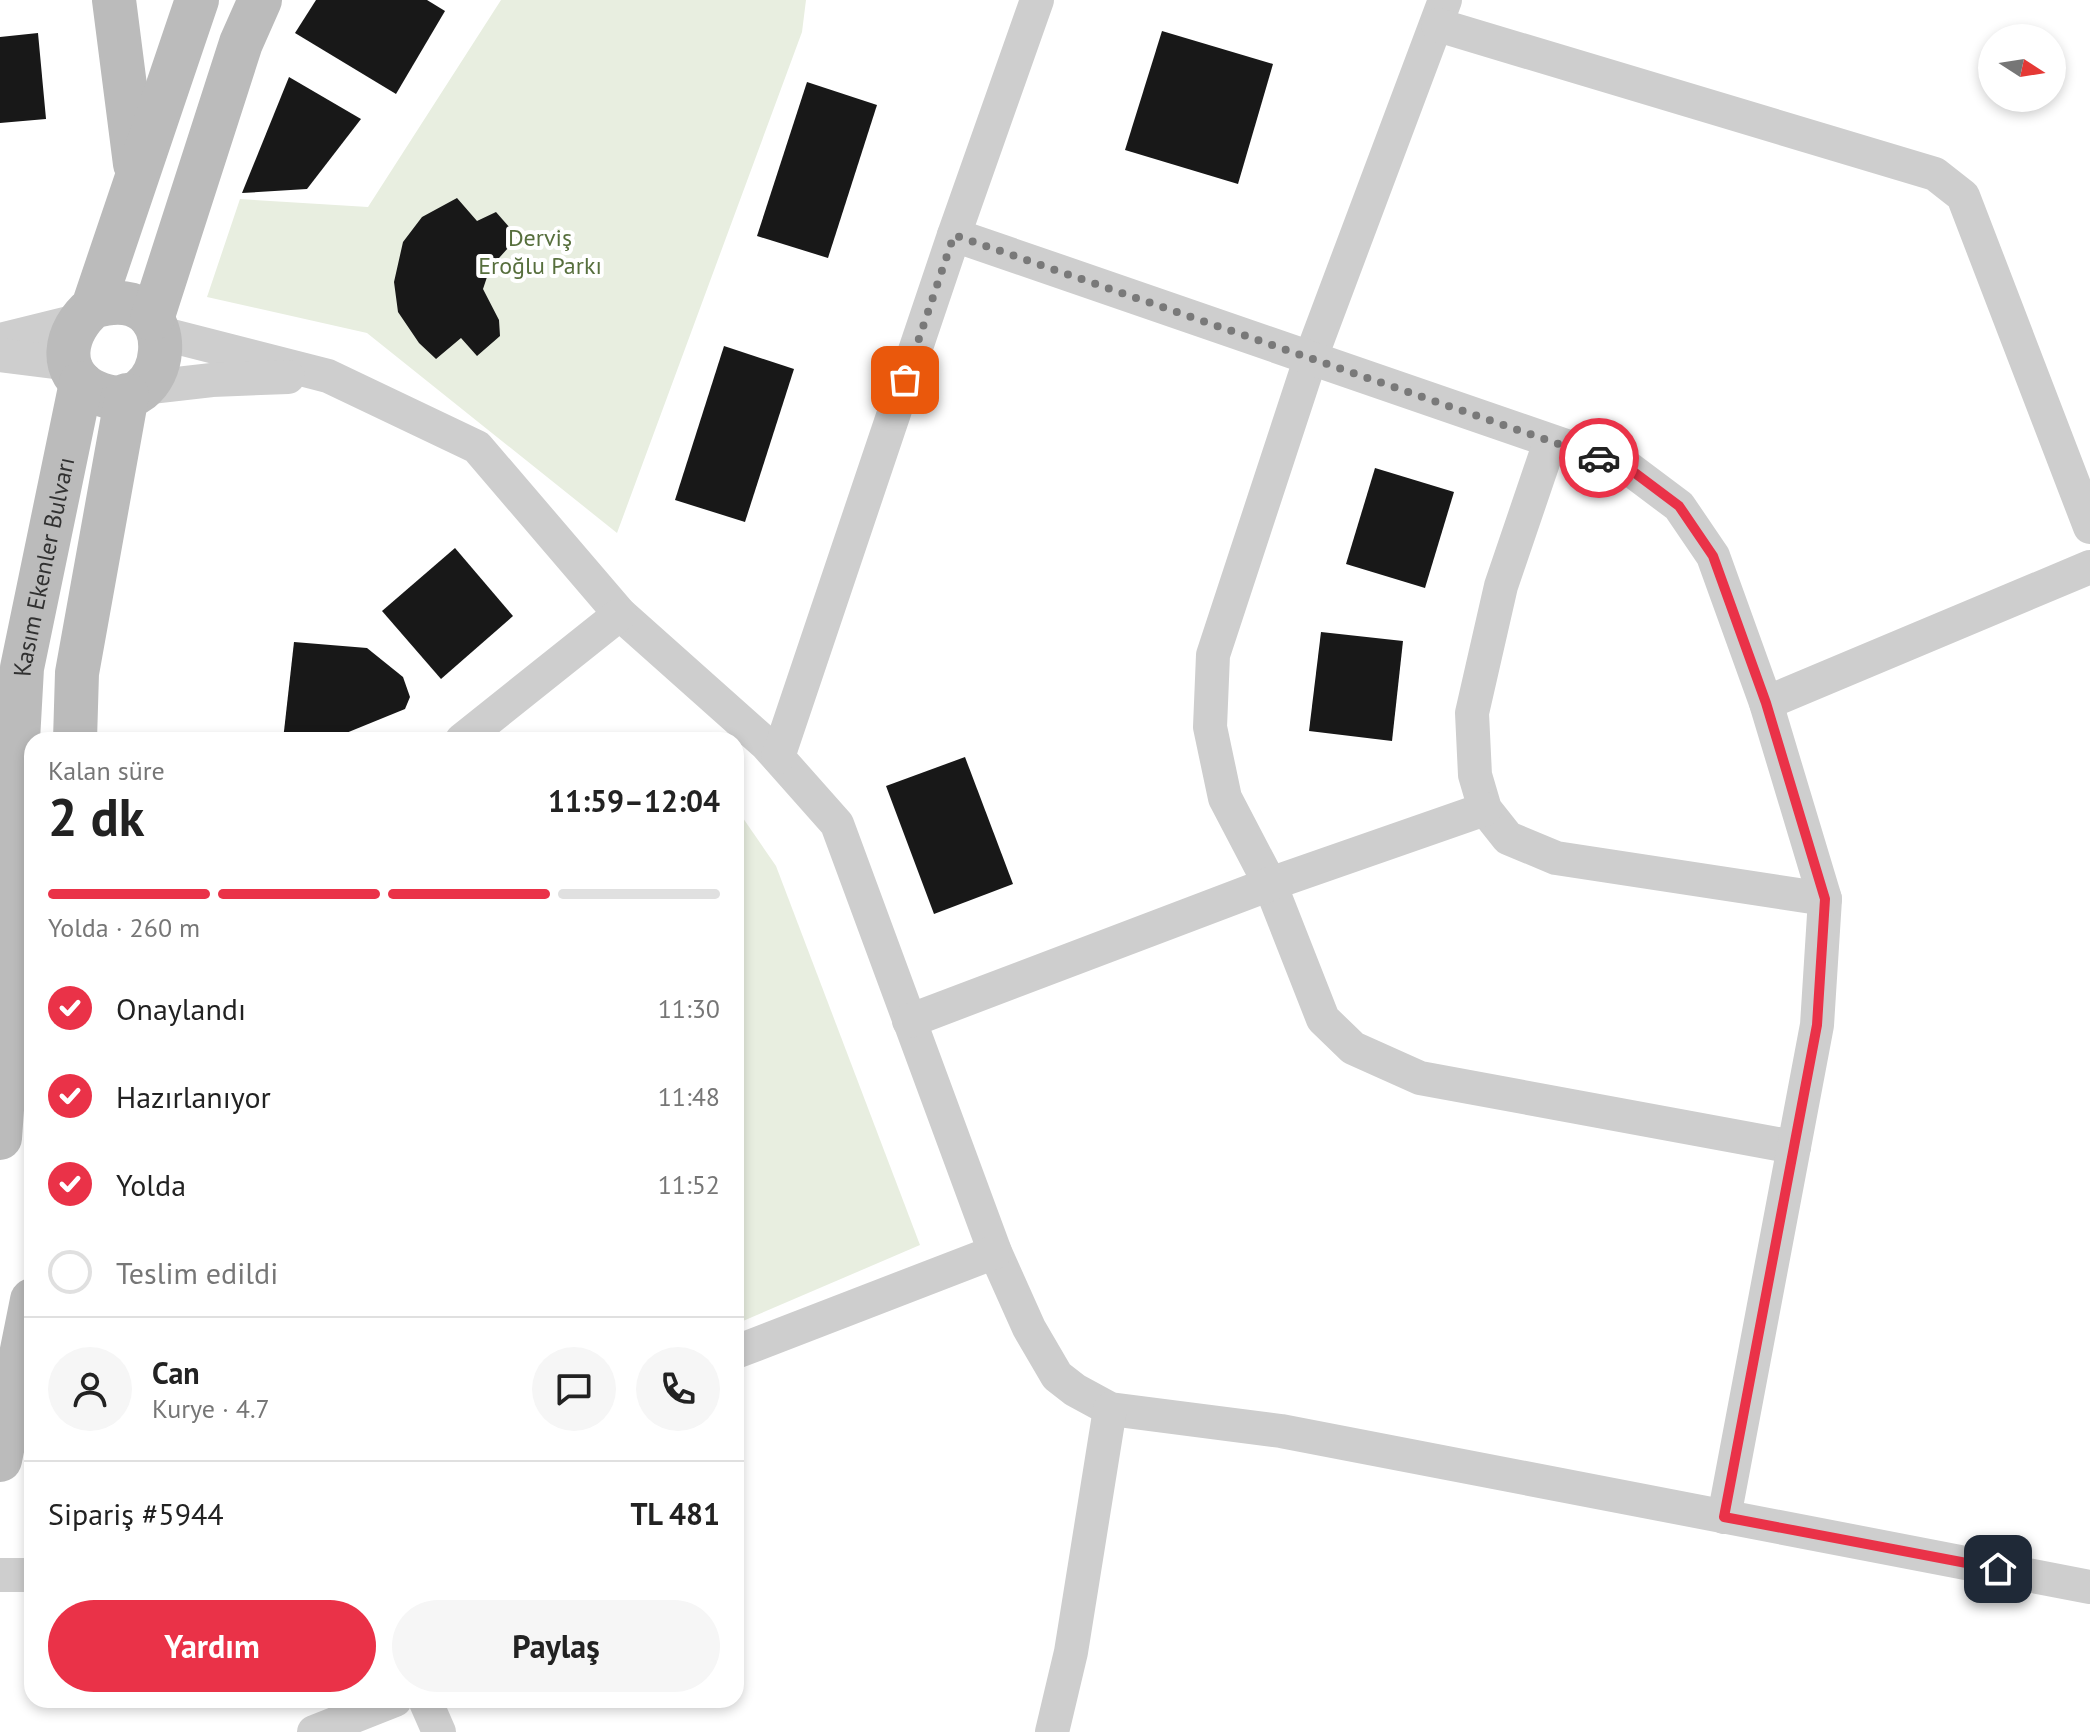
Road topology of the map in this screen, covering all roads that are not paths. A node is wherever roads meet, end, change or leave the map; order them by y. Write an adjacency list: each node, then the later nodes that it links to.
1 (114, 0): 6 (street)
2 (197, 0): 6 (street, Kasım Ekenler Bulvarı)
3 (260, 0): 9 (street, Kasım Ekenler Bulvarı)
4 (1037, 0): 7 (street)
5 (1441, 12): 12 (street); 17 (street)
6 (136, 175): 8 (street, Kasım Ekenler Bulvarı)
7 (954, 235): 12 (street); 23 (street)
8 (85, 314): 9 (street); 10 (street); 13 (street, Kasım Ekenler Bulvarı)
9 (156, 326): 14 (street); 15 (street, Kasım Ekenler Bulvarı)
10 (0, 340)
11 (0, 355): 13 (street)
12 (1311, 357): 16 (street); 26 (street)
13 (75, 373): 15 (street); 24 (street, Kasım Ekenler Bulvarı)
14 (328, 376): 15 (street); 19 (street)
15 (135, 392): 21 (street, Kasım Ekenler Bulvarı)
16 (1550, 442): 20 (street); 25 (street)
17 (2090, 527)
18 (2090, 567): 20 (street)
19 (620, 614): 22 (street); 23 (street)
20 (1766, 703): 27 (street)
21 (75, 732)
22 (472, 732)
23 (778, 757): 28 (street)
24 (8, 774): 29 (street, Kasım Ekenler Bulvarı)
25 (1485, 809): 26 (street); 27 (street)
26 (1270, 884): 28 (street); 30 (street)
27 (1825, 899): 30 (street)
28 (909, 1021): 31 (street)
29 (0, 1138)
30 (1794, 1147): 36 (street)
31 (995, 1252): 33 (street); 34 (street)
32 (24, 1340): 35 (street)
33 (744, 1349)
34 (1110, 1409): 36 (street); 44 (street)
35 (0, 1460)
36 (1724, 1517): 39 (street)
37 (0, 1575): 38 (street)
38 (24, 1575)
39 (2090, 1587)
40 (375, 1708): 42 (street)
41 (428, 1708): 43 (street)
42 (314, 1732)
43 (439, 1732)
44 (1052, 1732)

